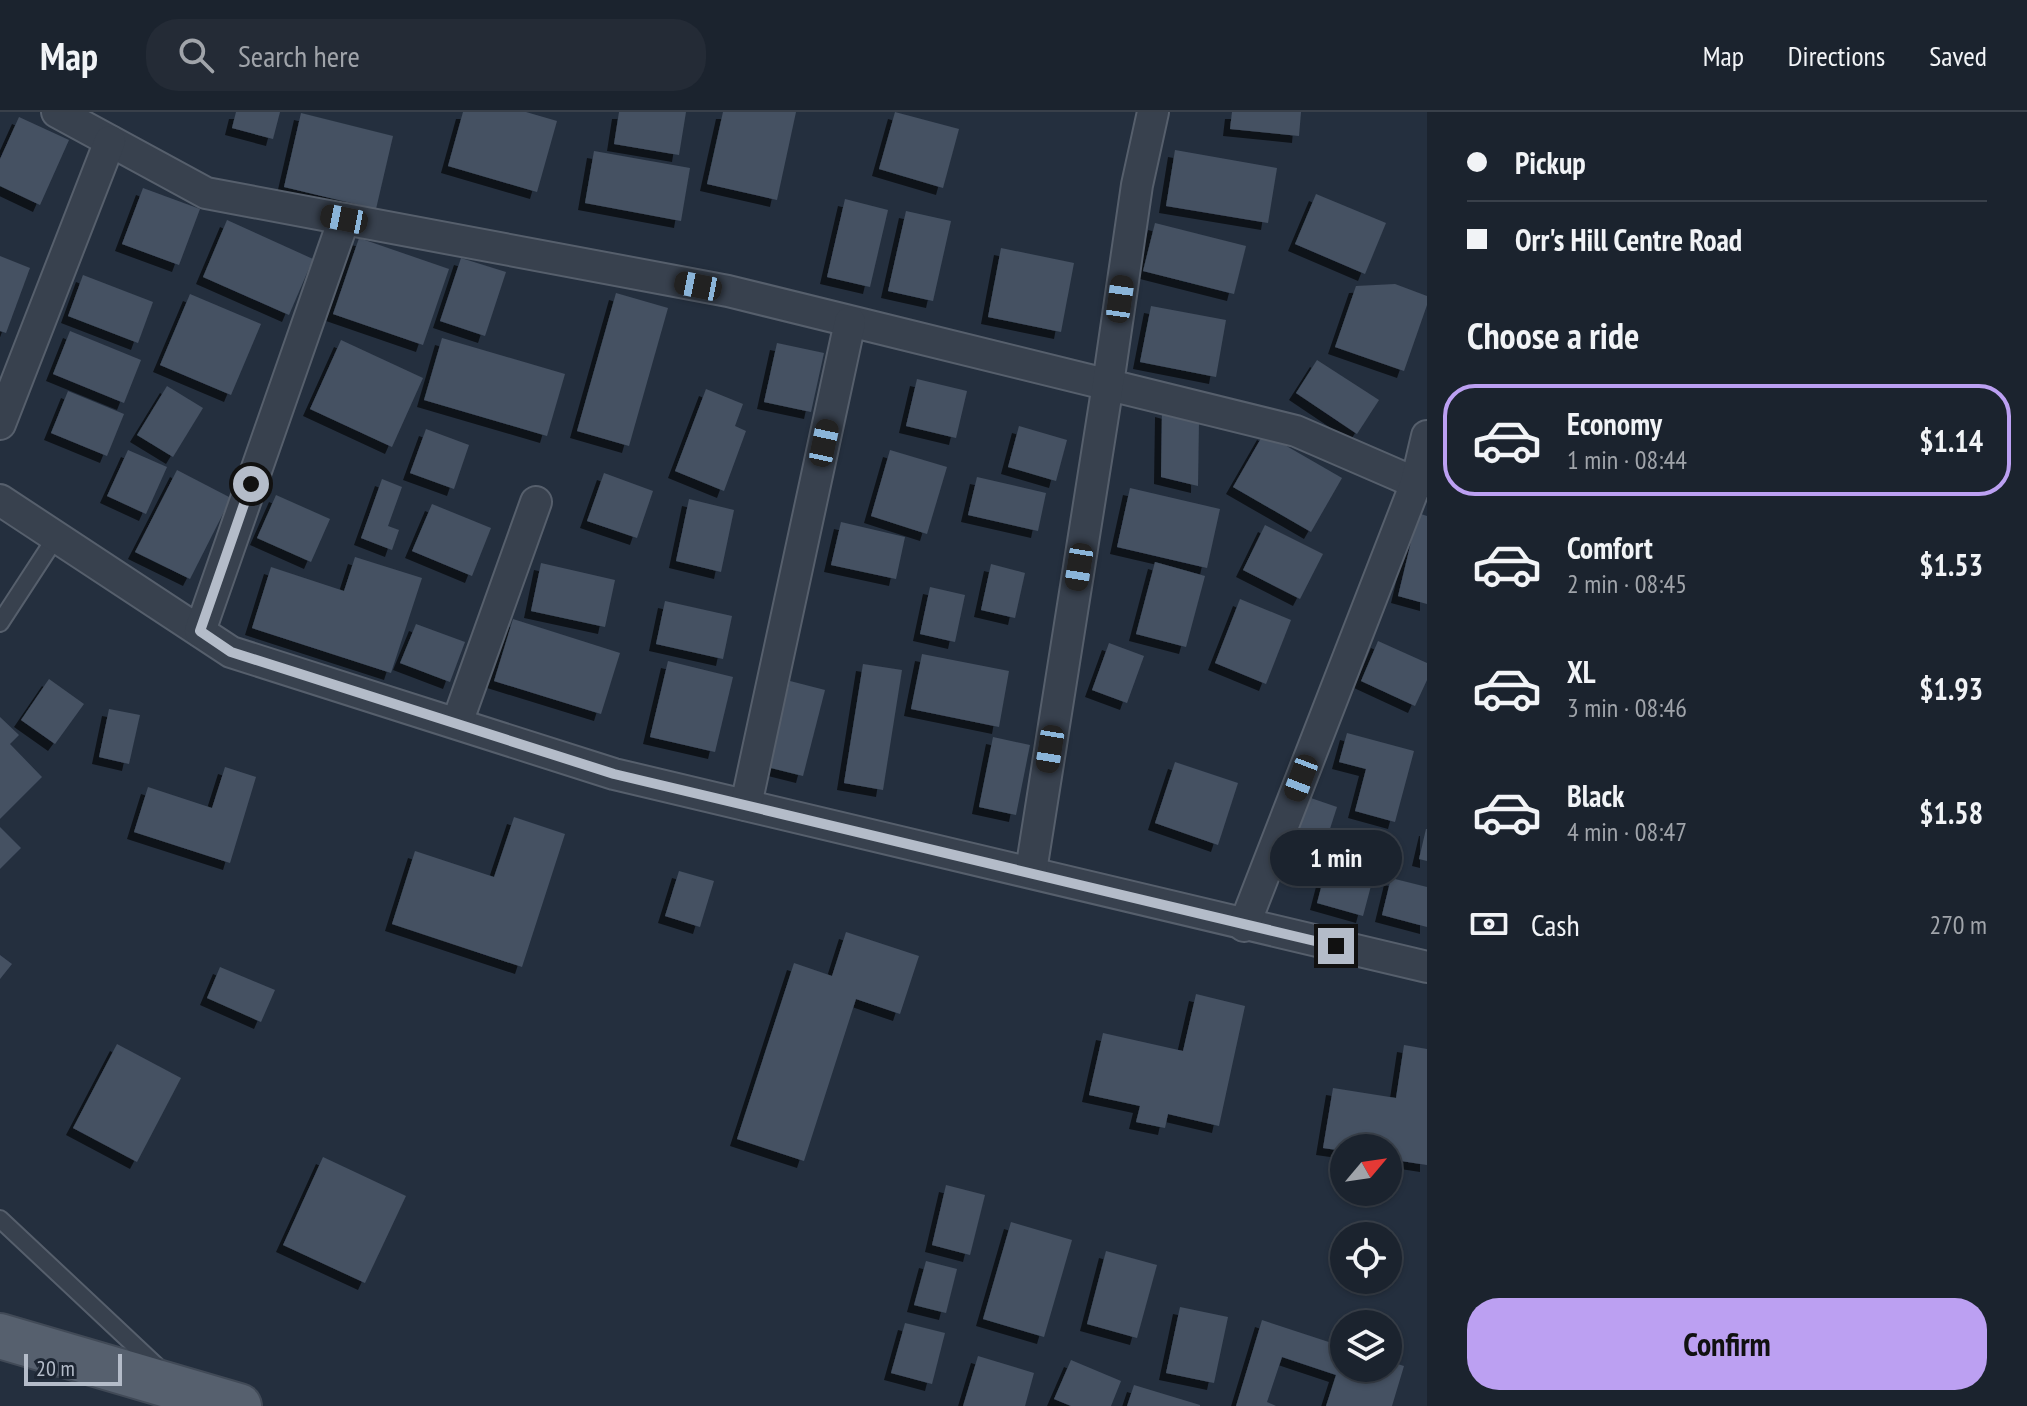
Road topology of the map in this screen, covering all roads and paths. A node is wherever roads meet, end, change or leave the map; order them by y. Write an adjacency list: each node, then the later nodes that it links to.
1 (57, 112): 3 (street)
2 (1153, 112): 6 (street)
3 (110, 141): 4 (street); 7 (street)
4 (344, 219): 5 (street); 14 (street)
5 (850, 322): 6 (street); 16 (street)
6 (1108, 384): 9 (street); 17 (street)
7 (0, 424)
8 (1427, 436): 9 (street)
9 (1421, 483): 18 (street)
10 (0, 500): 12 (street)
11 (536, 502): 15 (street)
12 (56, 537): 13 (lane); 14 (street)
13 (0, 623)
14 (200, 631): 15 (street)
15 (457, 723): 16 (street)
16 (746, 805): 17 (street)
17 (1031, 871): 18 (street)
18 (1244, 926): 19 (street)
19 (1427, 967)
20 (0, 1219): 22 (lane)
21 (5, 1334): 22 (main road)
22 (183, 1390): 23 (main road)
23 (239, 1406)

